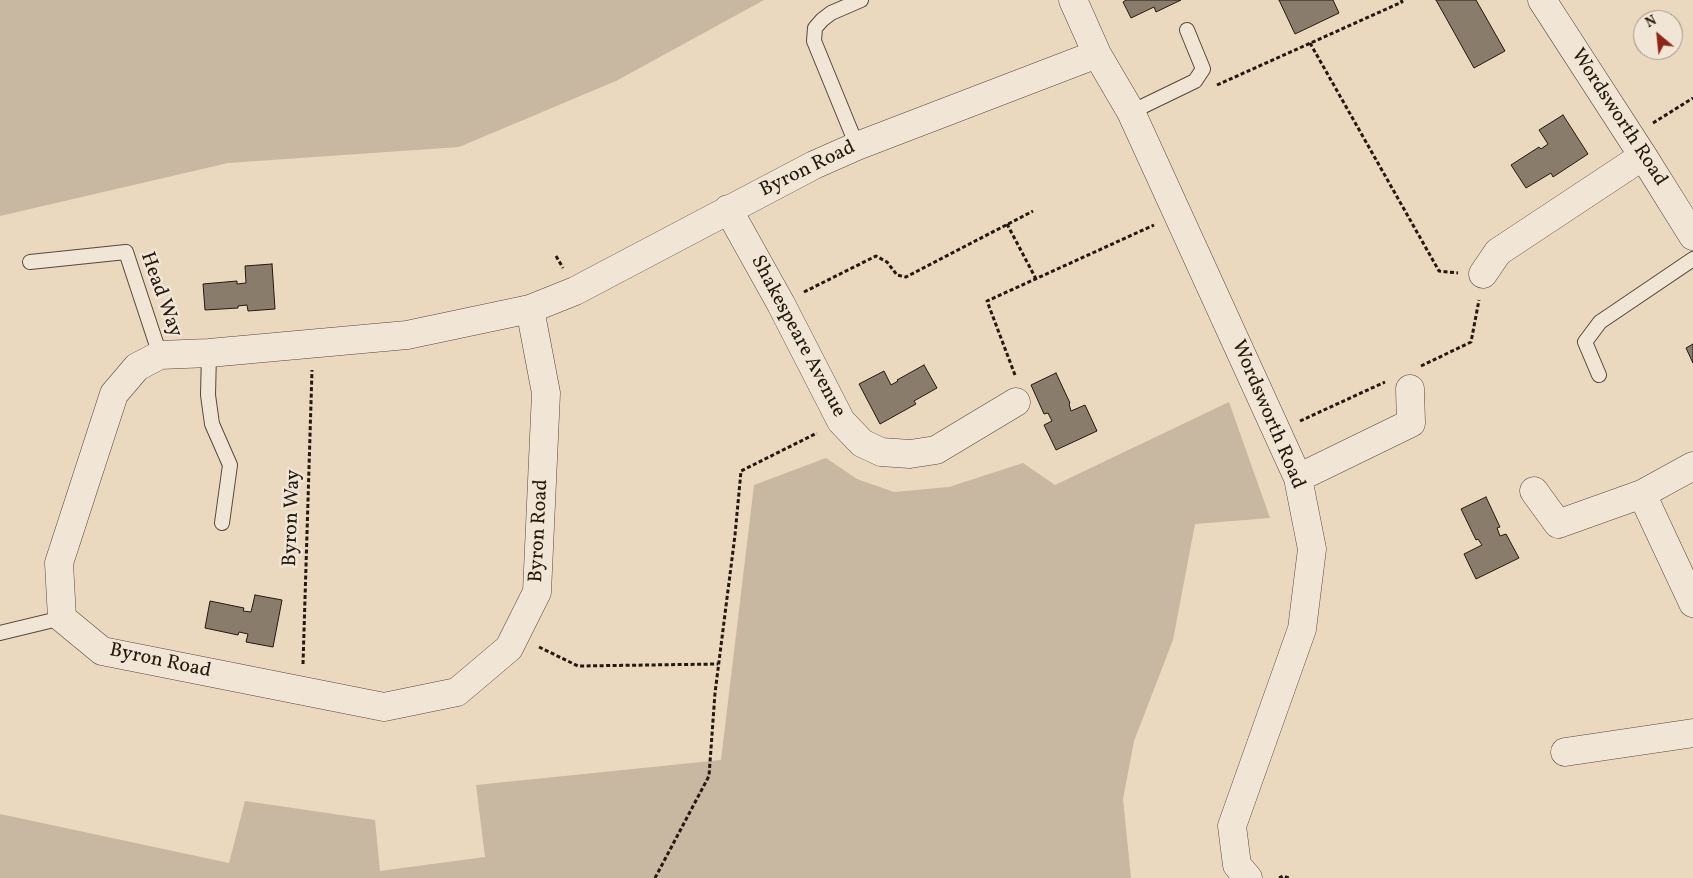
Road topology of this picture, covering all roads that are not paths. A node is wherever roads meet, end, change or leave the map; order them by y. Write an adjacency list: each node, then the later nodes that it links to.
1 (861, 0): 7 (lane)
2 (1073, 0): 5 (street, Wordsworth Road)
3 (1542, 0): 8 (street, Wordsworth Road)
4 (1187, 30): 6 (lane)
5 (1097, 54): 6 (street, Wordsworth Road); 7 (street, Byron Road)
6 (1131, 112): 21 (street, Wordsworth Road)
7 (857, 146): 9 (street, Byron Road)
8 (1637, 146): 10 (street, Wordsworth Road); 13 (street)
9 (728, 209): 14 (street, Byron Road); 19 (street, Shakespeare Avenue)
10 (1693, 236)
11 (1693, 259): 17 (lane)
12 (30, 262): 16 (lane, Head Way)
13 (1484, 274)
14 (530, 309): 15 (street, Byron Road); 26 (street, Byron Road)
15 (209, 353): 16 (street, Byron Road); 24 (lane)
16 (160, 355): 26 (street, Byron Road)
17 (1599, 375)
18 (1410, 389): 21 (street)
19 (1016, 402)
20 (1693, 466): 23 (street)
21 (1298, 478): 30 (street, Wordsworth Road)
22 (1534, 491): 23 (street)
23 (1642, 494): 25 (street)
24 (222, 523)
25 (1693, 602)
26 (62, 618): 27 (lane)
27 (0, 633)
28 (1693, 734): 29 (street)
29 (1565, 752)
30 (1248, 878)

